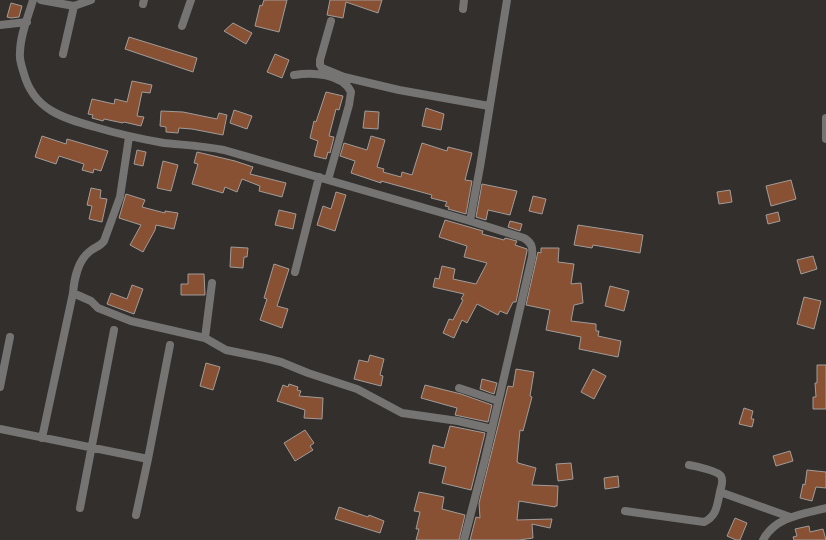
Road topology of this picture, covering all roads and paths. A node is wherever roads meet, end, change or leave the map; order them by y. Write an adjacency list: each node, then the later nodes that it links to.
1 (33, 0): 10 (street)
2 (41, 0): 7 (street)
3 (91, 0): 7 (street)
4 (191, 0): 12 (street)
5 (464, 0): 8 (street)
6 (507, 0): 15 (street)
7 (74, 6): 13 (street)
8 (463, 9)
9 (331, 21): 15 (street)
10 (27, 22): 11 (street); 17 (street)
11 (0, 25)
12 (182, 26)
13 (63, 54)
14 (294, 75): 20 (street)
15 (489, 106): 21 (street)
16 (826, 118): 18 (street)
17 (129, 137): 19 (street); 24 (street)
18 (826, 139)
19 (318, 177): 20 (street); 22 (street)
20 (328, 180): 21 (street)
21 (470, 221): 31 (street)
22 (294, 272)
23 (212, 283): 27 (street)
24 (73, 293): 27 (street); 34 (street)
25 (114, 330): 35 (street)
26 (10, 336): 29 (street)
27 (205, 338): 33 (street)
28 (170, 345): 36 (street)
29 (0, 387)
30 (459, 388): 31 (street)
31 (498, 401): 33 (street)
32 (0, 429): 34 (street)
33 (492, 429): 44 (street)
34 (42, 438): 35 (street)
35 (91, 447): 36 (street); 39 (street)
36 (148, 459): 42 (street)
37 (689, 465): 38 (street)
38 (720, 492): 41 (street); 43 (street)
39 (80, 508)
40 (826, 508): 43 (street)
41 (625, 511)
42 (136, 515)
43 (790, 517): 45 (street)
44 (464, 540)
45 (763, 540)

